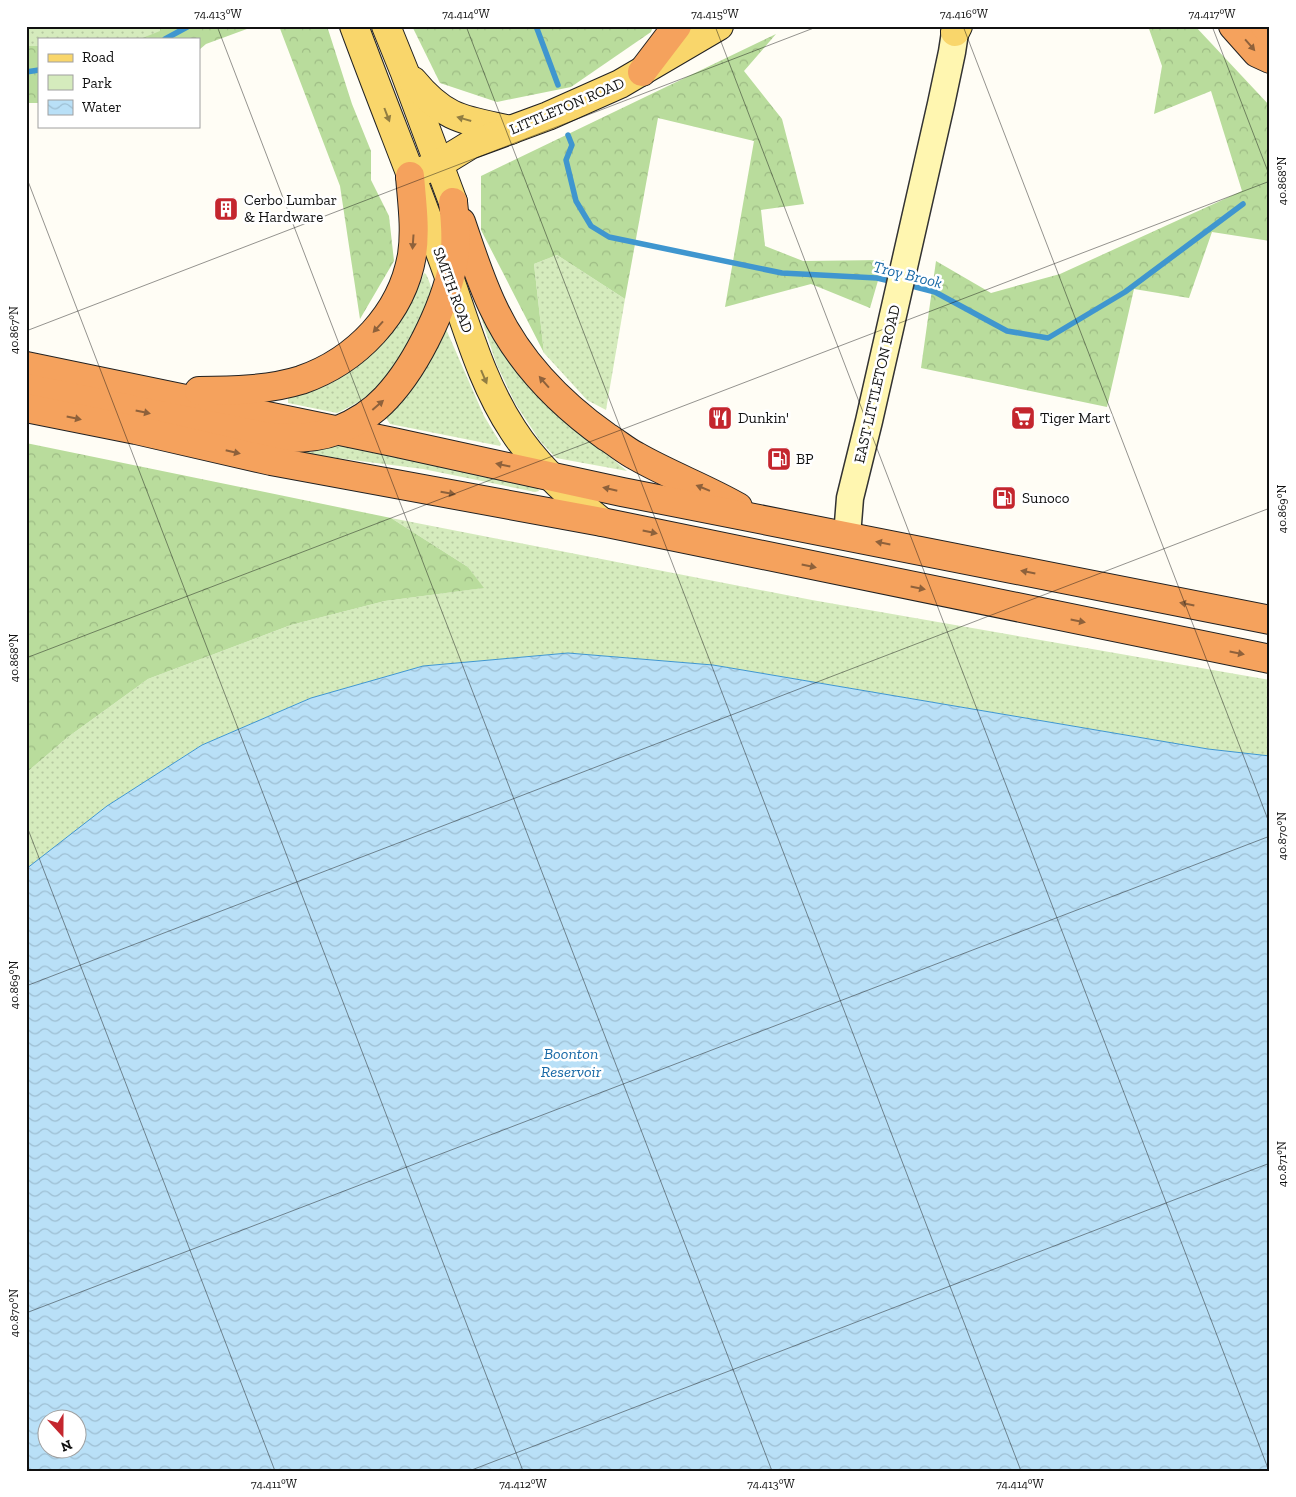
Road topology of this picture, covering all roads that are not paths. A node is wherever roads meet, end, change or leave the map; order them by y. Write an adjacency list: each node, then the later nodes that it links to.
1 (354, 26): 14 (main road, SMITH ROAD, one-way to 14)
2 (386, 26): 11 (main road)
3 (678, 26): 10 (highway)
4 (719, 26): 10 (main road, LITTLETON ROAD)
5 (1233, 26): 9 (highway, one-way to 9)
6 (1265, 26): 8 (highway)
7 (956, 28): 25 (street, EAST LITTLETON ROAD)
8 (1270, 32)
9 (1270, 59)
10 (642, 72): 12 (main road, LITTLETON ROAD)
11 (406, 73): 12 (main road, one-way to 11); 13 (main road)
12 (511, 130): 13 (main road, LITTLETON ROAD)
13 (439, 164): 14 (main road, LITTLETON ROAD); 15 (main road)
14 (410, 176): 16 (main road, SMITH ROAD); 19 (highway, one-way to 19)
15 (453, 202): 16 (highway); 23 (highway, one-way to 15)
16 (449, 277): 21 (highway, one-way to 16); 22 (main road, SMITH ROAD, one-way to 22)
17 (26, 366): 19 (highway)
18 (26, 388): 21 (highway, one-way to 21)
19 (152, 392): 21 (highway)
20 (26, 408): 24 (highway, one-way to 24)
21 (337, 430): 22 (highway, one-way to 21)
22 (550, 476): 23 (highway, one-way to 22); 24 (main road, SMITH ROAD)
23 (761, 520): 25 (highway)
24 (602, 522): 27 (highway, one-way to 27)
25 (847, 536): 26 (highway, one-way to 25)
26 (1270, 620)
27 (1270, 659)

